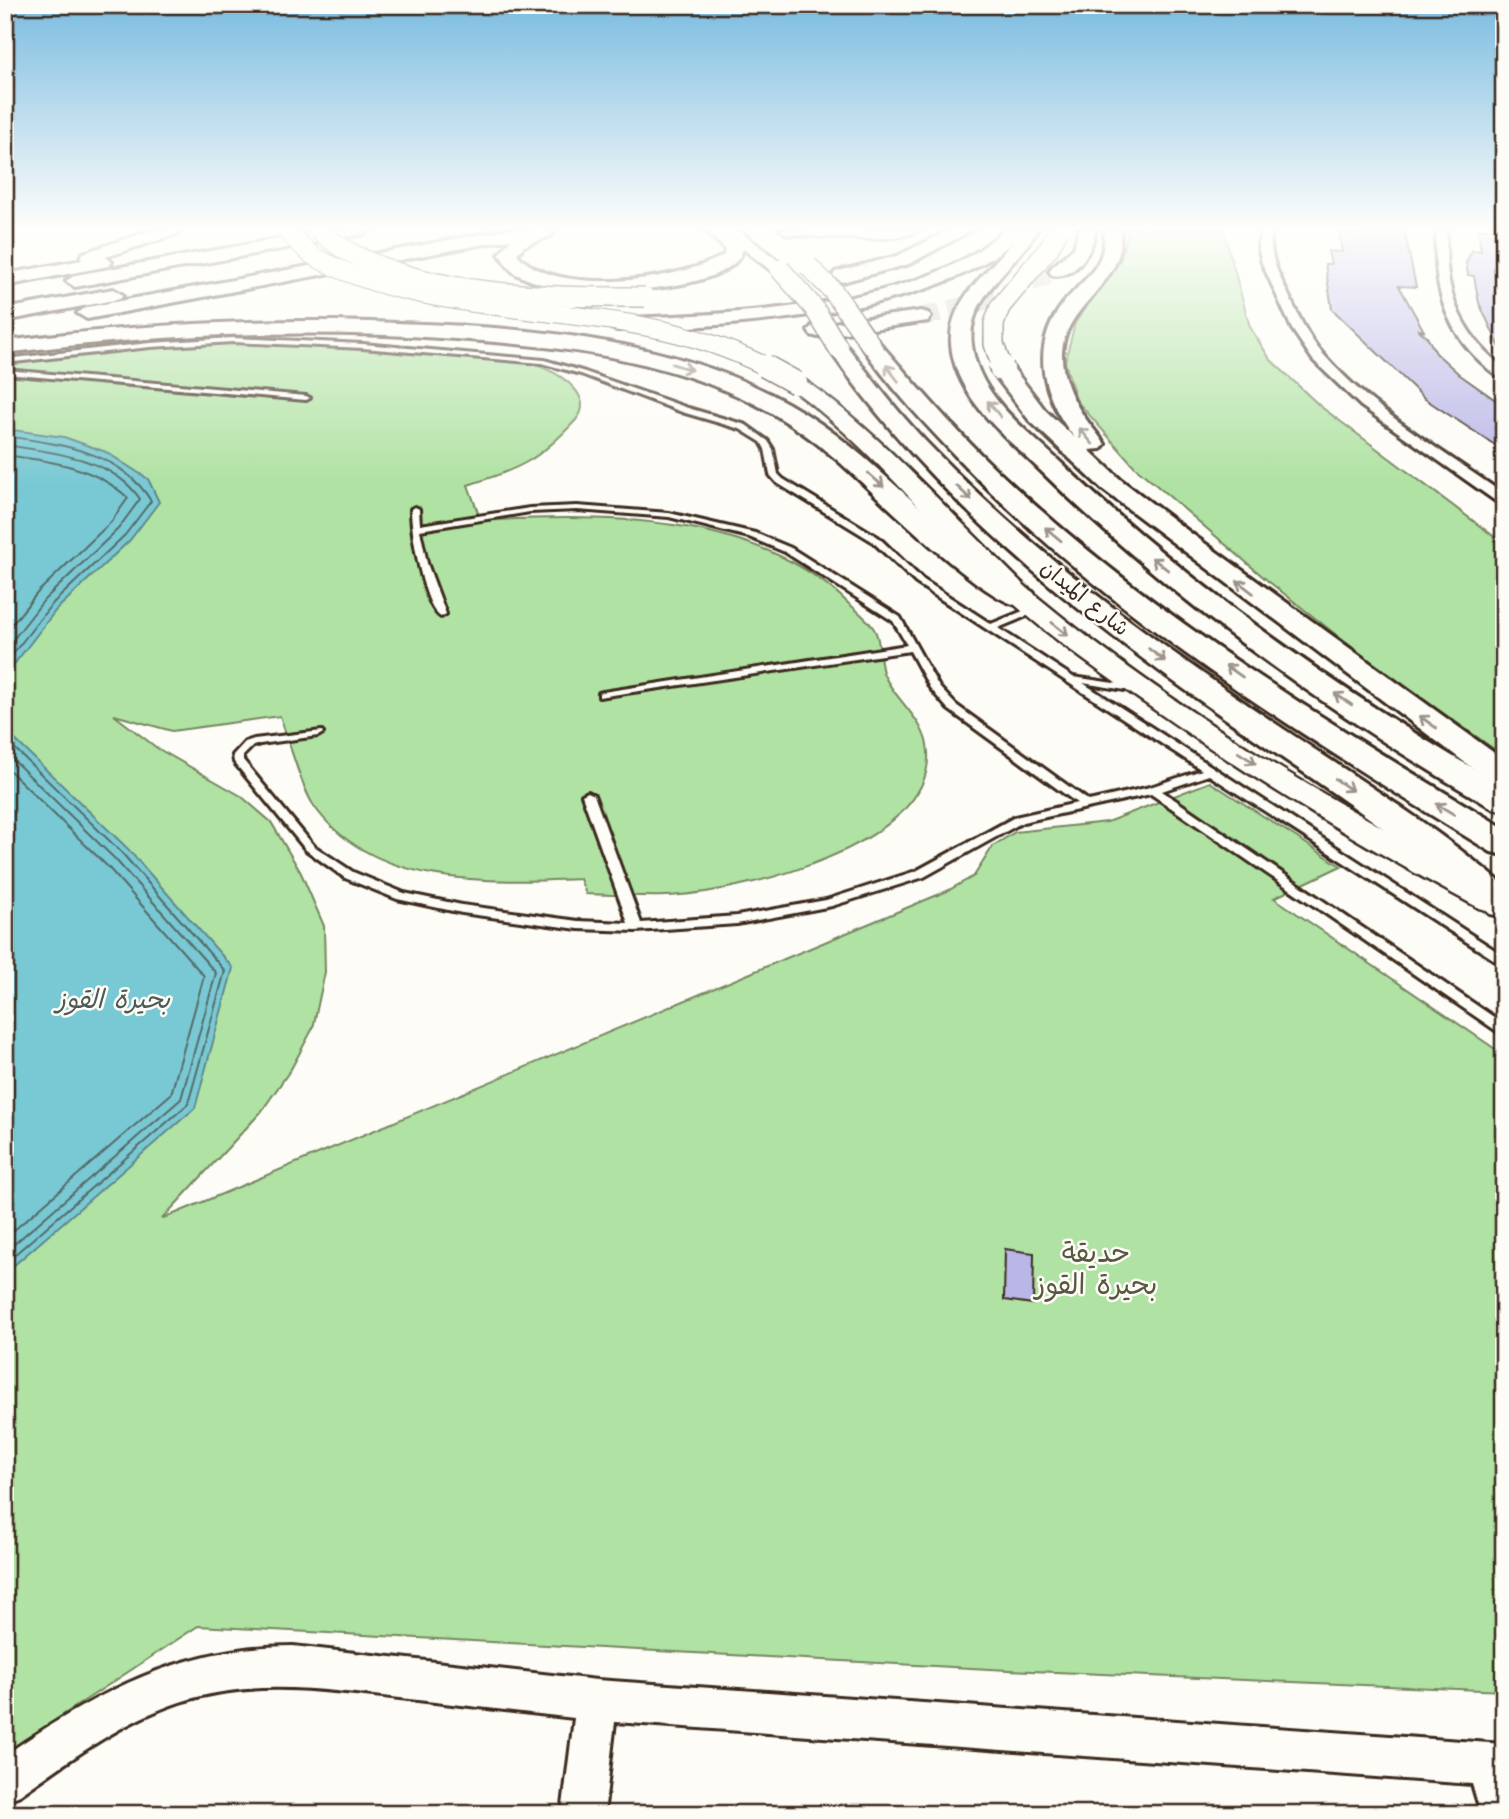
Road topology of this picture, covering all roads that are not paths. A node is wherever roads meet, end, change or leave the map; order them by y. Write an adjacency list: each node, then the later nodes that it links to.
1 (81, 314): 13 (main road)
2 (344, 314): 4 (main road); 15 (main road); 16 (main road)
3 (570, 314): 26 (main road, bridge)
4 (768, 314)
5 (818, 314): 41 (main road, شارع الميدان, one-way to 41, bridge)
6 (849, 314): 40 (main road, شارع الميدان, one-way to 6, bridge)
7 (965, 314): 38 (main road, one-way to 7)
8 (997, 314): 25 (main road, bridge)
9 (1066, 314): 25 (main road, one-way to 9)
10 (1291, 314): 22 (street)
11 (1451, 314): 20 (street)
12 (921, 317): 14 (main road)
13 (5, 328)
14 (804, 332)
15 (780, 333)
16 (5, 339)
17 (5, 347): 26 (main road, one-way to 26)
18 (5, 361): 28 (lane)
19 (5, 372): 21 (lane)
20 (1504, 375)
21 (306, 398)
22 (1504, 502)
23 (415, 509): 24 (lane)
24 (415, 528): 27 (lane); 29 (lane)
25 (1183, 540): 35 (main road, one-way to 25)
26 (1029, 603): 28 (lane); 31 (main road, one-way to 31)
27 (441, 614)
28 (992, 627): 30 (lane)
29 (914, 647): 32 (lane); 39 (lane)
30 (1068, 678): 31 (lane); 34 (lane)
31 (1140, 690): 41 (main road, one-way to 41)
32 (603, 695)
33 (318, 733): 42 (lane)
34 (1211, 771): 36 (lane); 43 (lane)
35 (1504, 776)
36 (1153, 790): 39 (lane); 44 (lane)
37 (588, 795): 42 (lane)
38 (1504, 801)
39 (1086, 804): 42 (lane)
40 (1504, 844)
41 (1504, 906)
42 (636, 927)
43 (1504, 962)
44 (1504, 1031)
45 (597, 1700): 46 (street); 47 (street); 48 (street)
46 (1496, 1764): 49 (street)
47 (5, 1780)
48 (583, 1814)
49 (1502, 1814)

